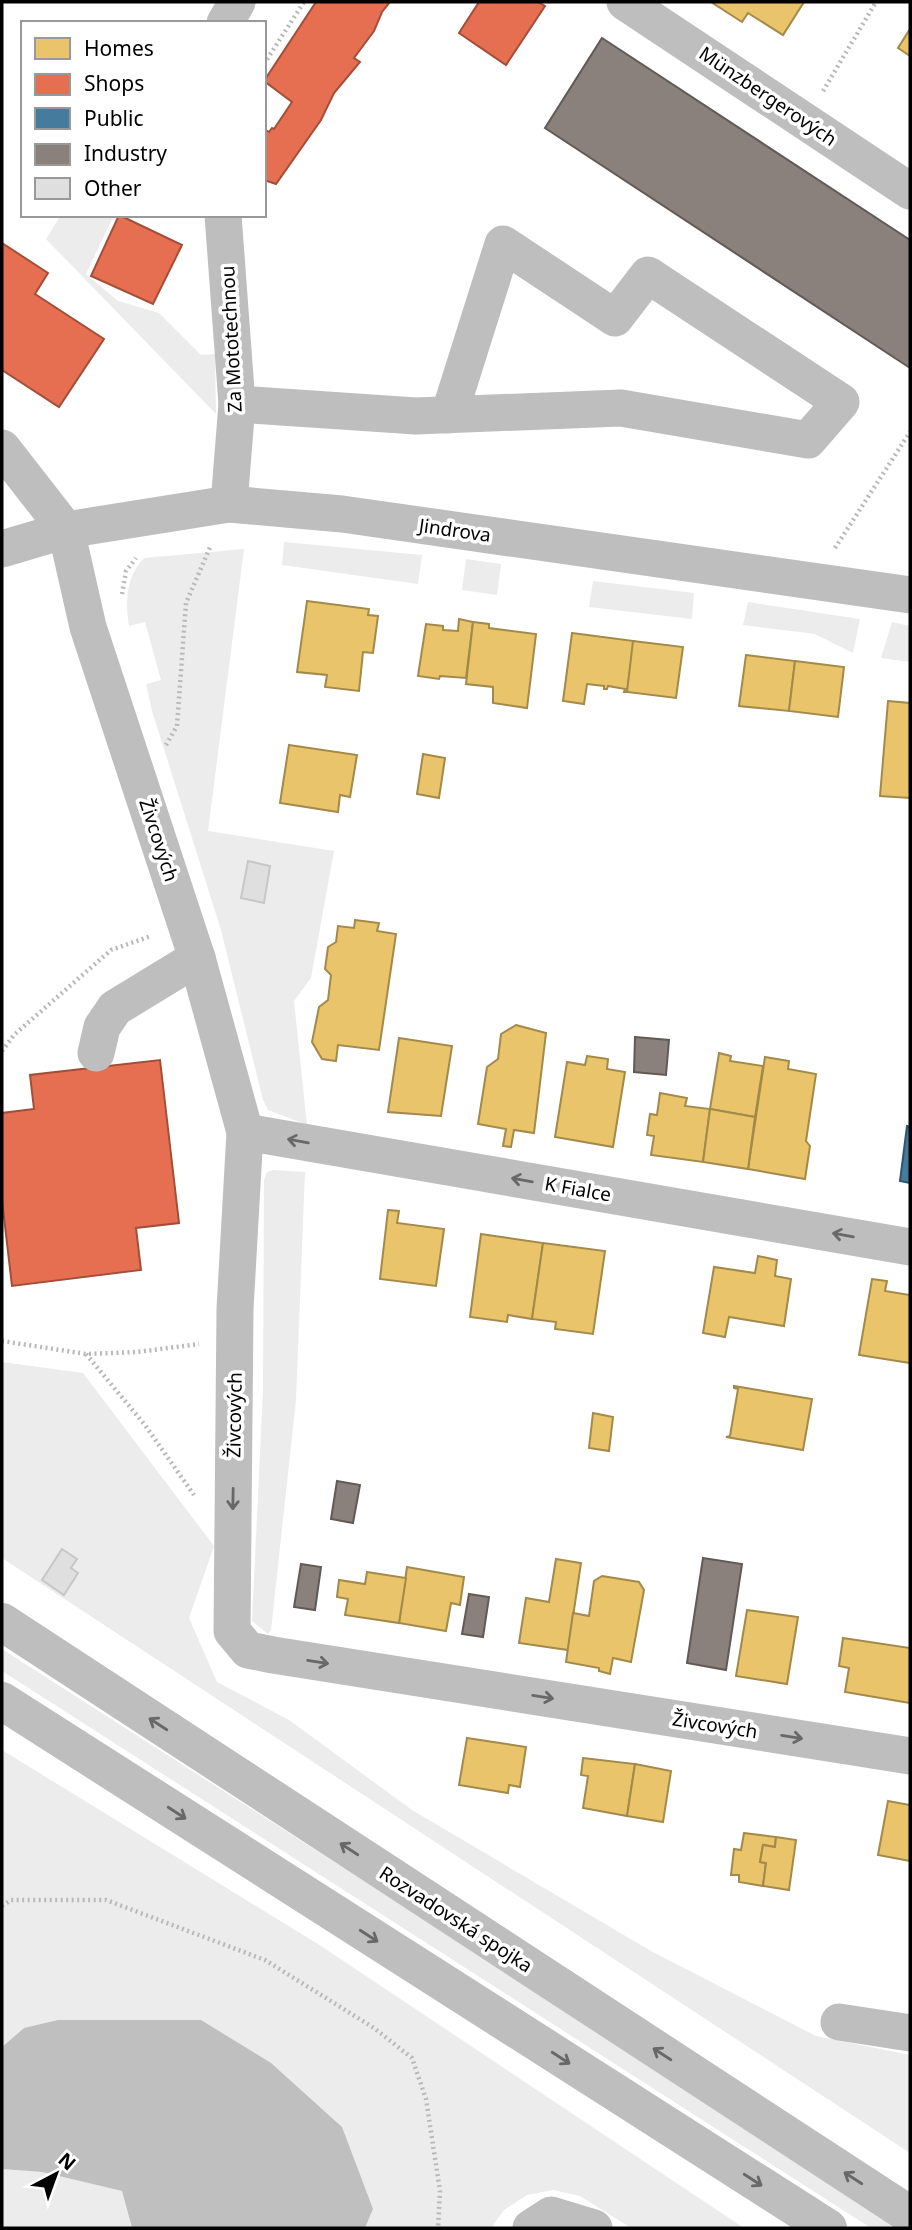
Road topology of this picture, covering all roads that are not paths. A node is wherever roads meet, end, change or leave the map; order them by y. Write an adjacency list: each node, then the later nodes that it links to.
1 (237, 2): 3 (street)
2 (625, 2): 4 (street, Münzbergerových)
3 (226, 21)
4 (910, 191)
5 (223, 217): 6 (street, Za Mototechnou)
6 (237, 404): 7 (street); 9 (street, Za Mototechnou)
7 (449, 415): 7 (street)
8 (2, 448): 10 (street)
9 (229, 504): 10 (street, Jindrova); 12 (street, Jindrova)
10 (66, 530): 11 (street, Jindrova); 13 (street, Živcových)
11 (2, 549)
12 (910, 595)
13 (197, 958): 14 (street); 15 (street, Živcových)
14 (96, 1053)
15 (246, 1132): 16 (street, K Fialce, one-way to 15); 19 (street, Živcových, one-way to 19)
16 (910, 1247)
17 (2, 1622): 22 (highway, Rozvadovská spojka, one-way to 17)
18 (2, 1701): 25 (highway, one-way to 25)
19 (910, 1756)
20 (839, 2022): 21 (street)
21 (910, 2033)
22 (910, 2215)
23 (531, 2228): 24 (street)
24 (594, 2228)
25 (828, 2228)

